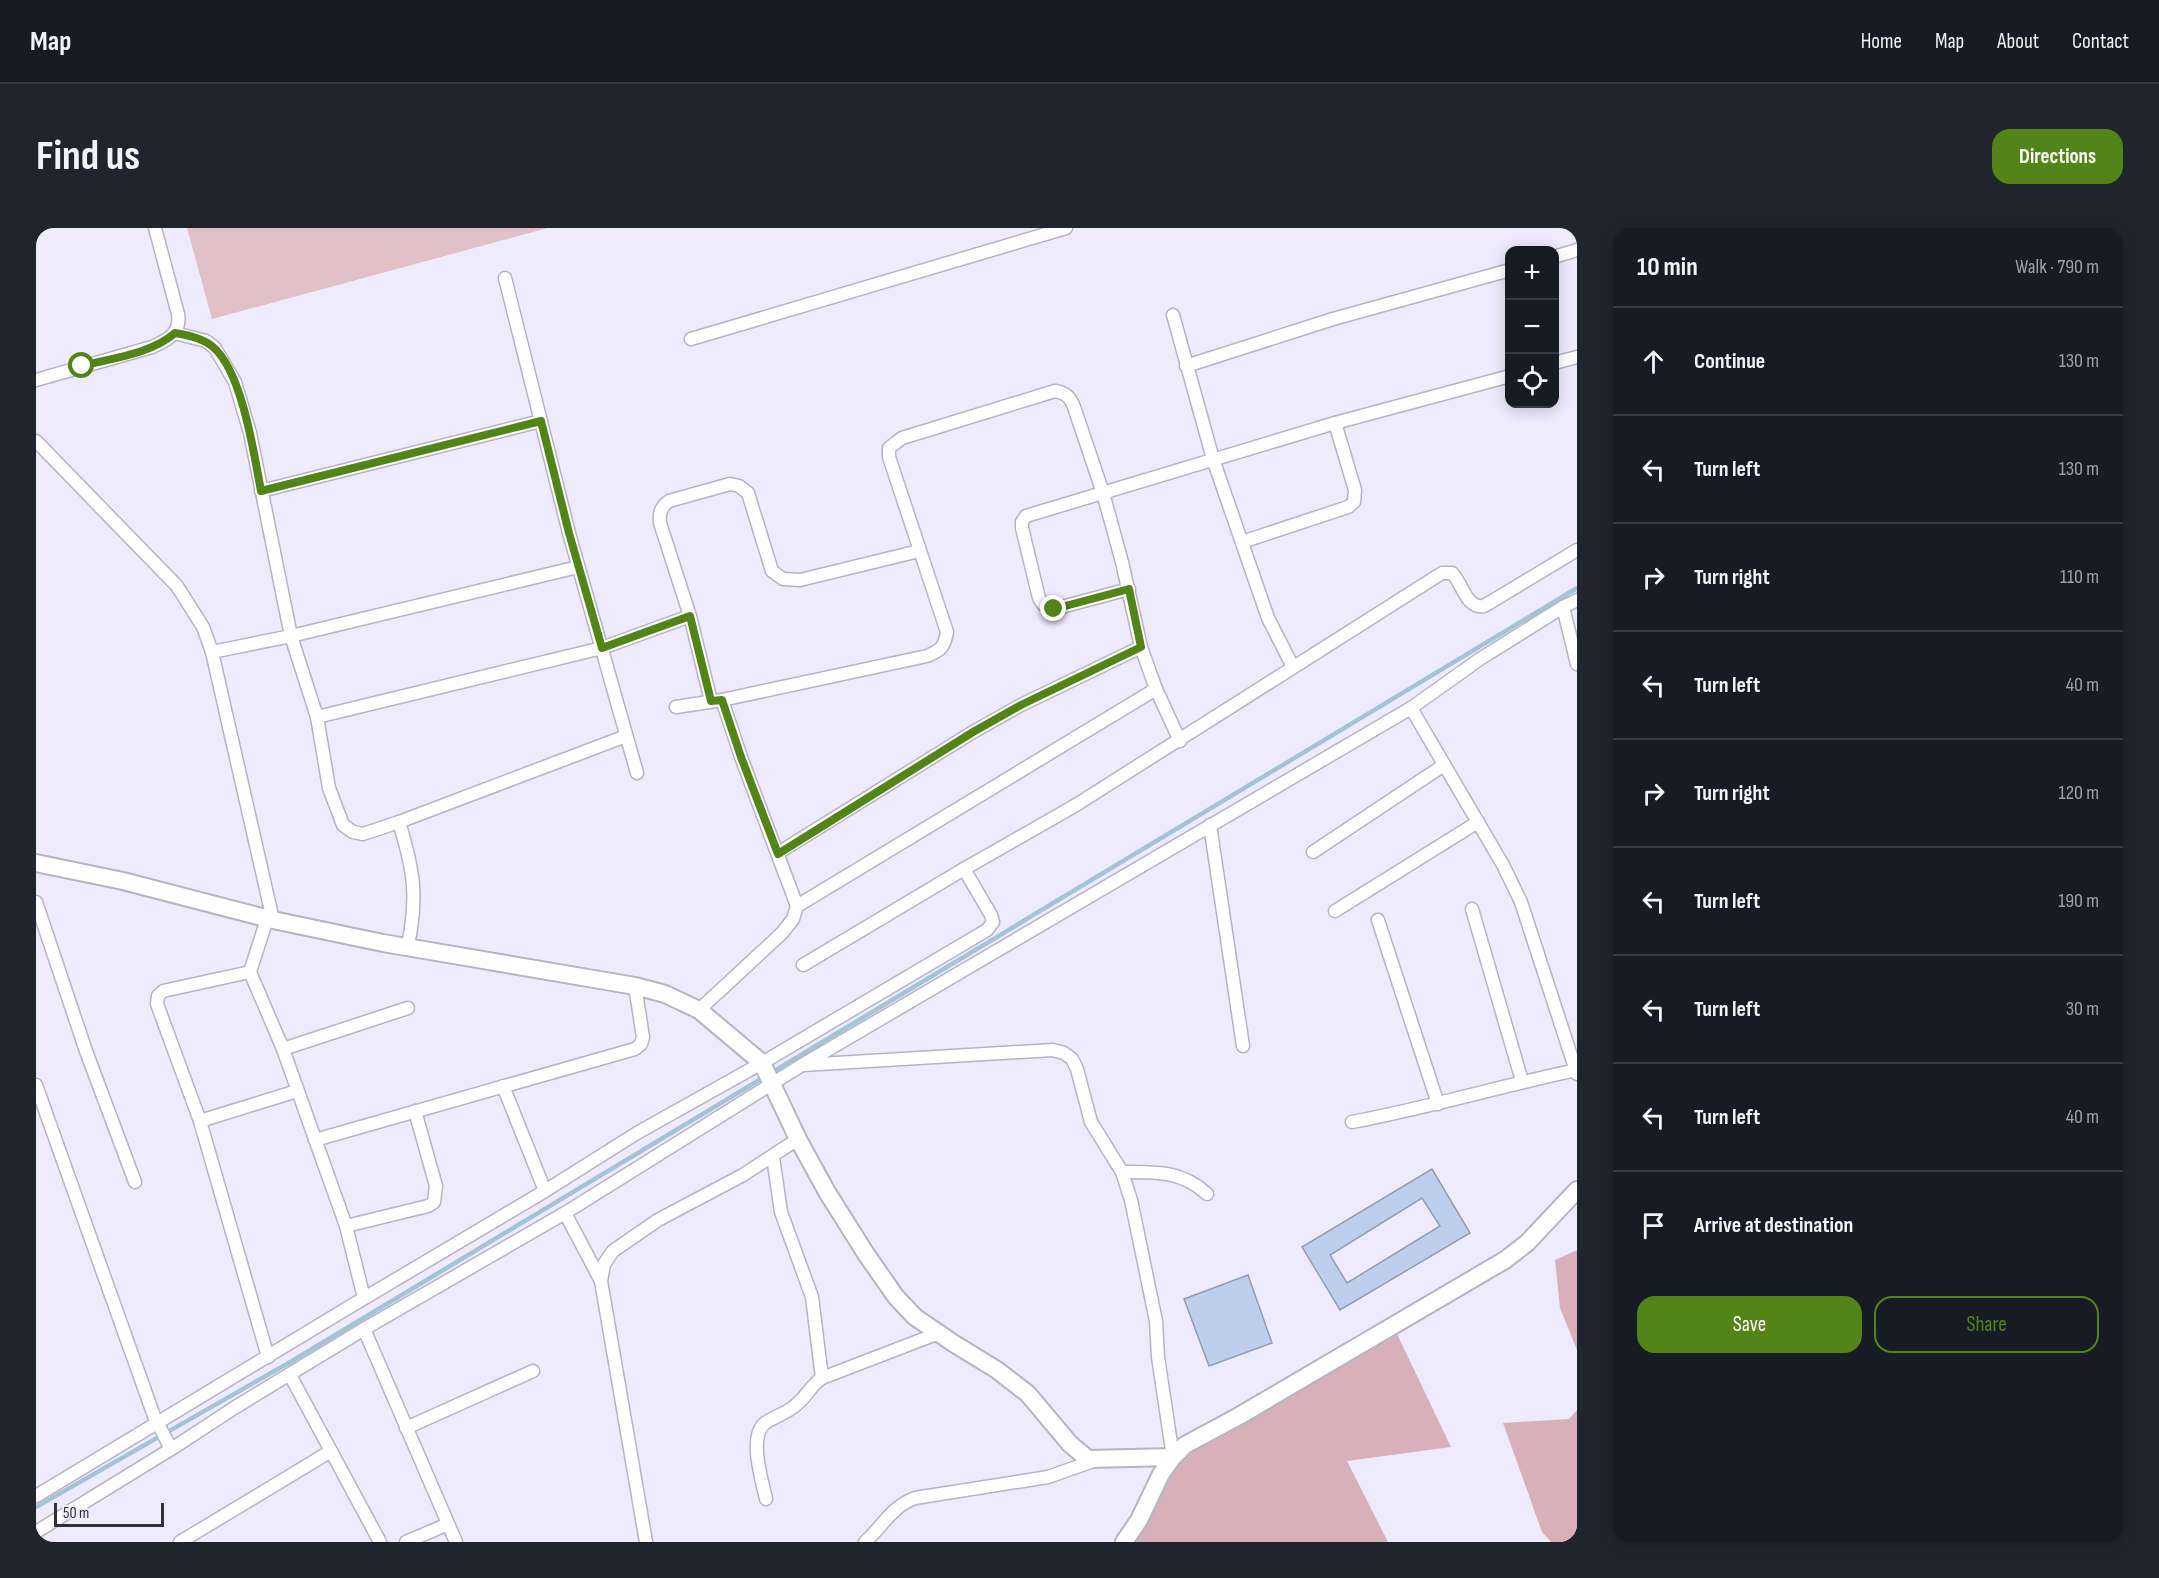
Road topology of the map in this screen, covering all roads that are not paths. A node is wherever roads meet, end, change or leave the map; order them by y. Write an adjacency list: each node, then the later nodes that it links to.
1 (155, 228): 8 (street)
2 (1066, 228): 9 (street)
3 (1577, 250): 4 (street)
4 (1559, 255)
5 (1505, 271): 12 (street)
6 (505, 278): 15 (street)
7 (1173, 315): 12 (street)
8 (175, 333): 14 (street); 19 (street)
9 (691, 339)
10 (1577, 357): 11 (street)
11 (1559, 362)
12 (1186, 366): 18 (street)
13 (1505, 377): 16 (street)
14 (36, 380)
15 (541, 421): 19 (street); 24 (street)
16 (1335, 423): 18 (street); 21 (street)
17 (36, 441): 32 (street)
18 (1213, 459): 20 (street); 21 (street)
19 (261, 491): 29 (street)
20 (1103, 494): 23 (street); 25 (street); 25 (street)
21 (1242, 542): 34 (street)
22 (1577, 550): 34 (street)
23 (919, 551): 28 (street); 36 (street)
24 (578, 567): 29 (street); 31 (street)
25 (1129, 589): 30 (street)
26 (1577, 600): 27 (street)
27 (1563, 607): 33 (street); 38 (street)
28 (690, 616): 31 (street); 36 (street)
29 (291, 636): 32 (street); 39 (street)
30 (1141, 647): 35 (street); 48 (street)
31 (602, 648): 39 (street); 40 (street)
32 (212, 652): 55 (street)
33 (1577, 664)
34 (1293, 668): 41 (street)
35 (1156, 688): 41 (street); 52 (street)
36 (717, 701): 37 (street); 48 (street)
37 (676, 707)
38 (1411, 708): 42 (street); 46 (street)
39 (317, 717): 44 (street)
40 (626, 735): 43 (street); 44 (street)
41 (1180, 741): 50 (street)
42 (1444, 765): 45 (street); 47 (street)
43 (637, 773)
44 (399, 822): 57 (street)
45 (1478, 822): 54 (street); 66 (street)
46 (1210, 825): 63 (street); 65 (street)
47 (1313, 852)
48 (778, 854): 52 (street)
49 (38, 860): 55 (street)
50 (964, 869): 58 (street); 67 (street)
51 (36, 902): 80 (street)
52 (797, 906): 62 (street)
53 (1472, 909): 68 (street)
54 (1335, 911)
55 (270, 920): 57 (street); 59 (street)
56 (1378, 920): 72 (street)
57 (408, 946): 60 (street)
58 (803, 965)
59 (250, 972): 64 (street); 74 (street)
60 (635, 986): 62 (street); 70 (street)
61 (408, 1008): 64 (street)
62 (699, 1010): 67 (street)
63 (1244, 1046)
64 (283, 1049): 71 (street)
65 (802, 1065): 67 (street); 79 (street)
66 (1576, 1072): 68 (street)
67 (768, 1074): 76 (street); 82 (street); 84 (street)
68 (1522, 1081): 72 (street)
69 (36, 1085): 94 (street)
70 (503, 1086): 73 (street); 82 (street)
71 (297, 1091): 74 (street); 77 (street)
72 (1438, 1104): 75 (street)
73 (416, 1111): 77 (street); 85 (street)
74 (200, 1121): 90 (street)
75 (1352, 1122)
76 (798, 1139): 78 (street); 89 (street)
77 (315, 1140): 85 (street)
78 (773, 1157): 86 (street); 93 (street)
79 (1122, 1172): 83 (street); 98 (street)
80 (135, 1182)
81 (1577, 1190): 98 (street)
82 (545, 1191): 87 (street)
83 (1207, 1194)
84 (565, 1213): 86 (street); 88 (street)
85 (346, 1226): 87 (street)
86 (601, 1281): 108 (street)
87 (364, 1298): 90 (street)
88 (364, 1329): 92 (street); 95 (street)
89 (939, 1334): 93 (street); 99 (street)
90 (268, 1357): 94 (street)
91 (533, 1371): 95 (street)
92 (290, 1375): 96 (street); 97 (street)
93 (822, 1378): 101 (street)
94 (160, 1428): 96 (street); 100 (street)
95 (406, 1428): 102 (street)
96 (170, 1447): 103 (street)
97 (331, 1450): 104 (street); 105 (street)
98 (1173, 1457): 99 (street); 110 (street)
99 (1099, 1459): 109 (street)
100 (36, 1496)
101 (766, 1499)
102 (448, 1524): 106 (street); 107 (street)
103 (36, 1532)
104 (180, 1542)
105 (380, 1542)
106 (406, 1542)
107 (456, 1542)
108 (646, 1542)
109 (865, 1542)
110 (1124, 1542)

